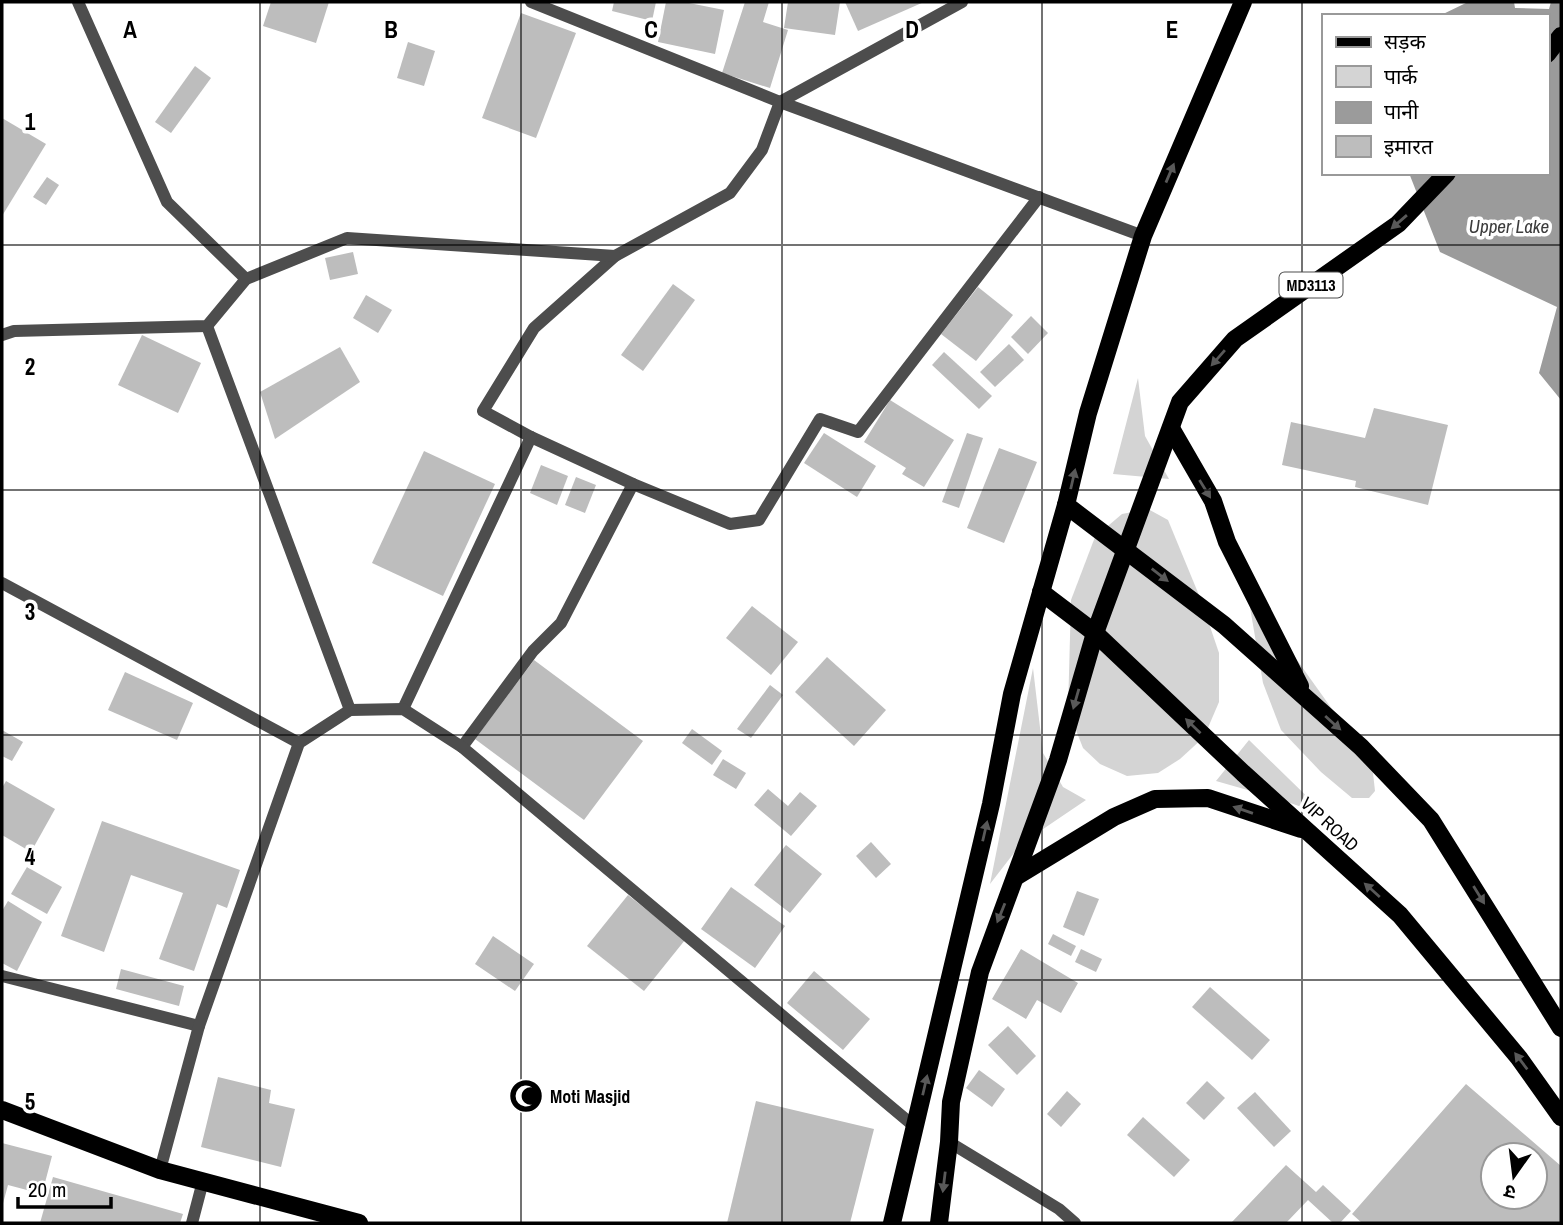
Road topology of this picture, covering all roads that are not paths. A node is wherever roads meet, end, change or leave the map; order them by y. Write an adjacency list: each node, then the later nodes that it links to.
1 (78, 2): 12 (street)
2 (531, 2): 7 (street)
3 (962, 2): 7 (street)
4 (1243, 2): 10 (main road, one-way to 4)
5 (1561, 36): 6 (main road)
6 (1549, 51)
7 (780, 102): 9 (street); 11 (street)
8 (1445, 175): 15 (main road, MD3113, one-way to 15)
9 (1039, 197): 10 (street); 17 (street)
10 (1143, 236): 18 (main road, one-way to 10)
11 (615, 256): 12 (street); 16 (street)
12 (246, 279): 13 (street)
13 (207, 326): 14 (street); 25 (street)
14 (2, 335)
15 (1172, 429): 19 (main road); 23 (main road, one-way to 23)
16 (531, 437): 17 (street); 24 (street)
17 (633, 484): 27 (street)
18 (1066, 505): 19 (main road); 21 (main road)
19 (1126, 548): 22 (main road); 23 (main road, one-way to 23)
20 (2, 583): 26 (street)
21 (1041, 592): 22 (main road, VIP ROAD); 35 (main road, one-way to 21)
22 (1095, 633): 28 (main road, VIP ROAD, one-way to 22); 29 (main road, one-way to 29)
23 (1305, 697): 32 (main road, one-way to 32)
24 (403, 709): 25 (street); 27 (street)
25 (350, 710): 26 (street)
26 (299, 743): 31 (street)
27 (462, 747): 35 (street)
28 (1307, 832): 29 (main road, one-way to 29); 34 (main road, VIP ROAD, one-way to 28)
29 (1017, 876): 36 (main road, one-way to 36)
30 (2, 976): 31 (street)
31 (199, 1026): 37 (street)
32 (1561, 1028)
33 (2, 1110): 37 (main road)
34 (1561, 1117)
35 (915, 1127): 41 (main road)
36 (949, 1142): 42 (main road, one-way to 42); 43 (street)
37 (160, 1170): 38 (main road)
38 (203, 1181): 39 (street); 40 (main road)
39 (192, 1223)
40 (359, 1223)
41 (892, 1223)
42 (939, 1223)
43 (1075, 1223)

